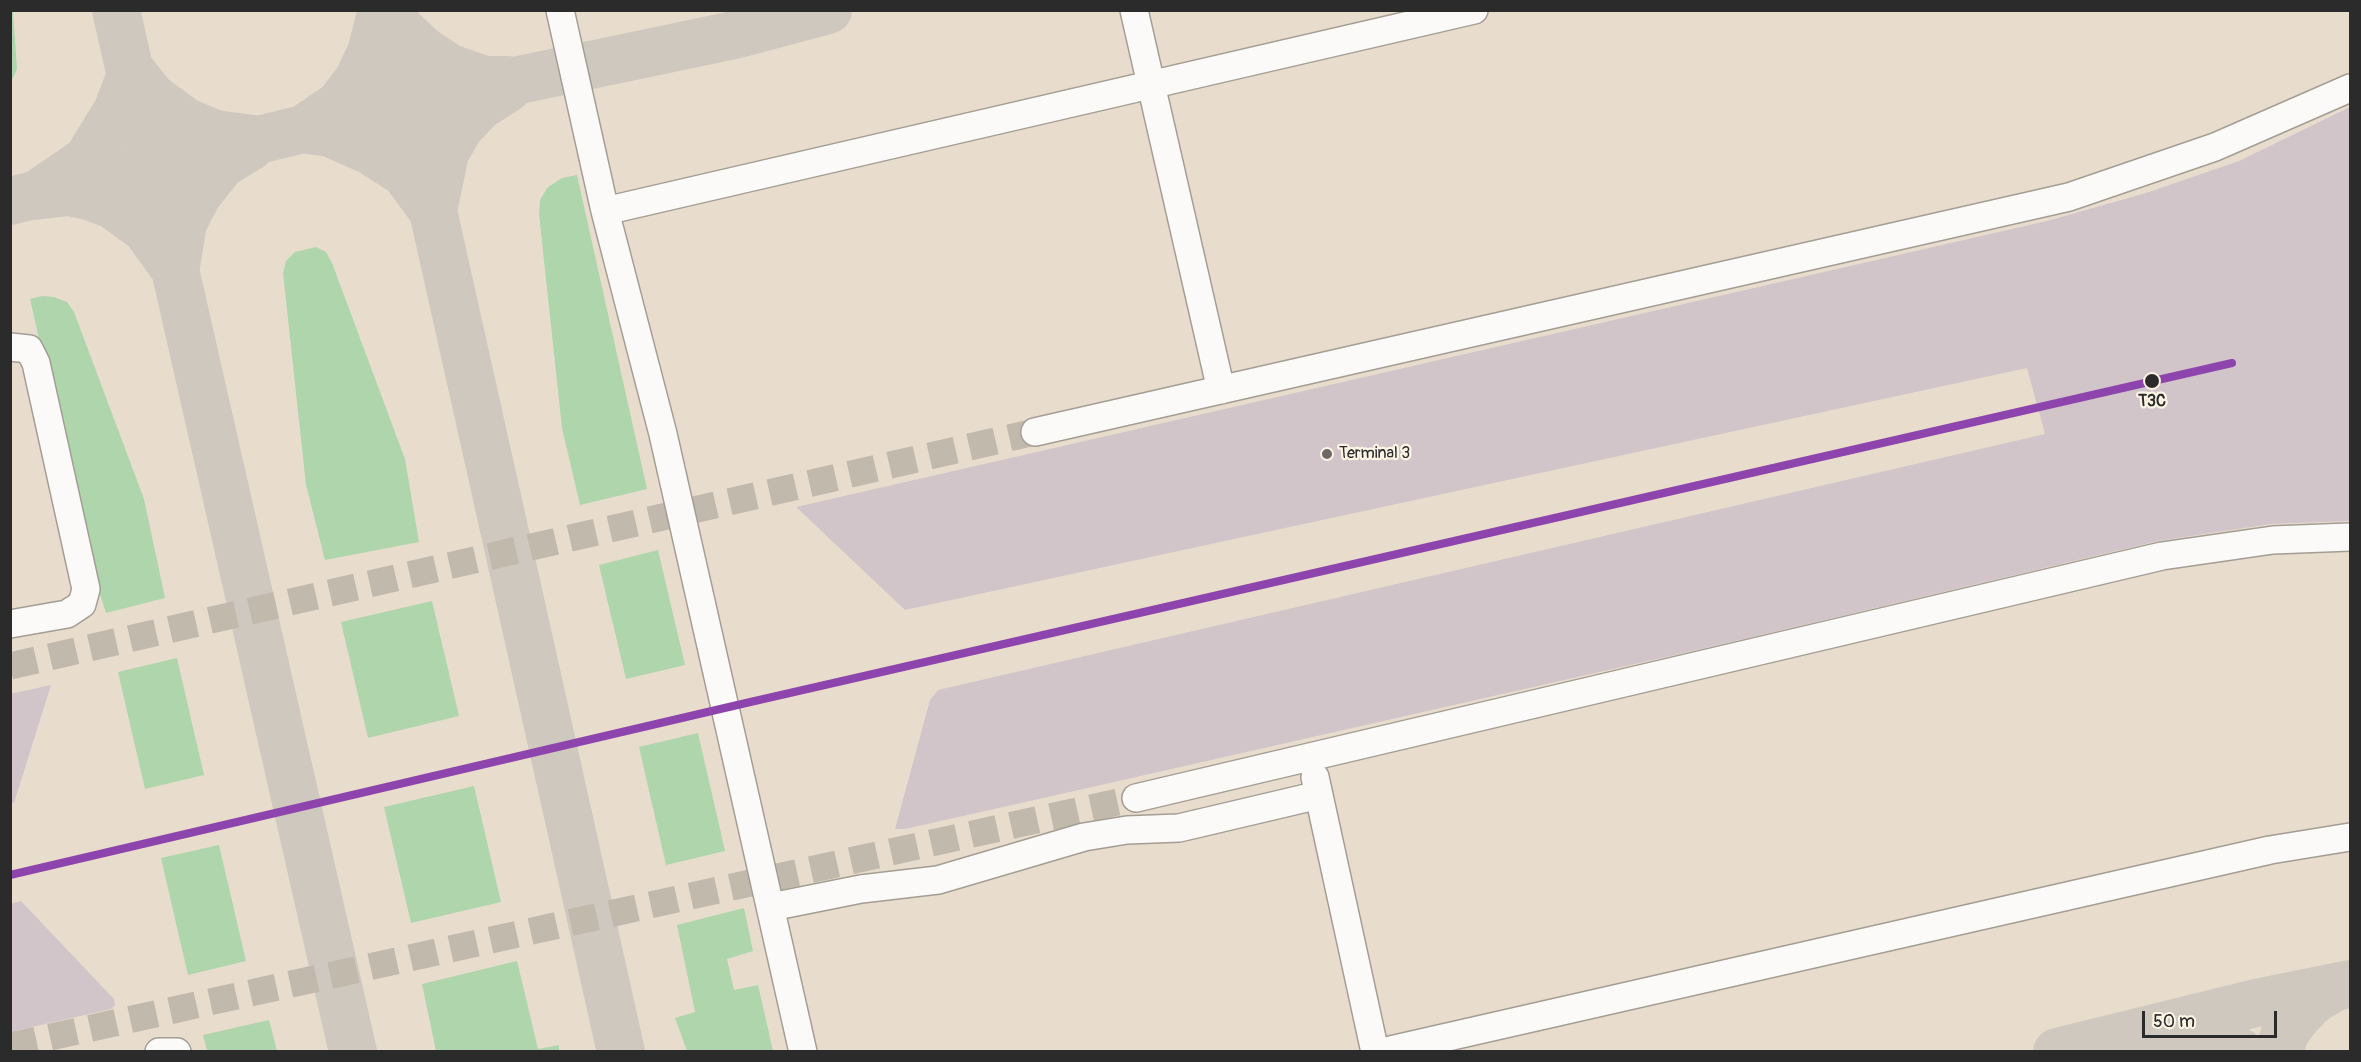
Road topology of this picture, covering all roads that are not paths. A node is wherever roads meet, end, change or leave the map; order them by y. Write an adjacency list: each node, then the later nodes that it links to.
1 (560, 10): 6 (lane)
2 (1134, 10): 4 (lane)
3 (1474, 10): 4 (lane)
4 (1151, 84): 6 (lane); 8 (lane)
5 (2350, 88): 8 (lane)
6 (605, 211): 16 (lane)
7 (10, 346): 11 (lane)
8 (1221, 390): 9 (lane)
9 (1035, 432)
10 (2350, 537): 12 (lane)
11 (10, 624)
12 (1311, 758): 13 (lane); 14 (lane)
13 (1319, 795): 16 (lane); 20 (lane)
14 (1136, 798)
15 (2350, 837): 21 (lane)
16 (771, 907): 19 (lane)
17 (159, 1052): 18 (lane)
18 (177, 1052)
19 (803, 1052)
20 (1375, 1052)
21 (1382, 1052)

